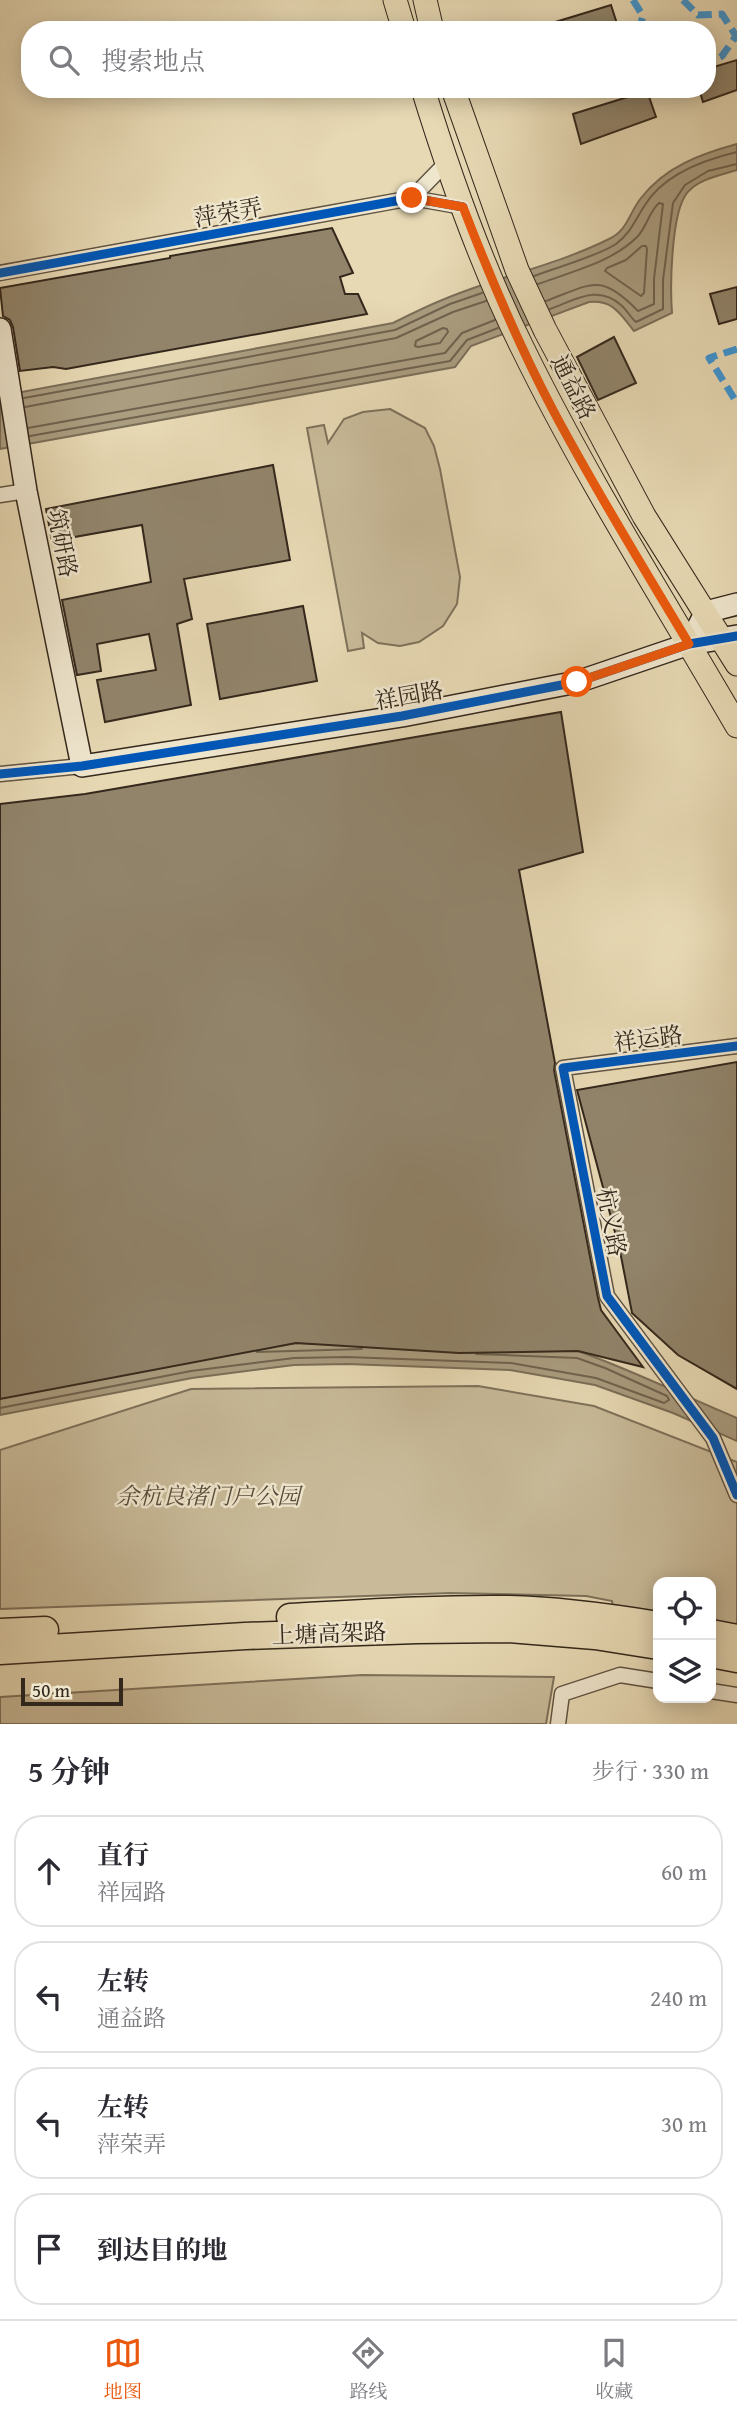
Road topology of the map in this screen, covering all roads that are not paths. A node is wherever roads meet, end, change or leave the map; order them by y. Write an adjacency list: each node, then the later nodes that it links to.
1 (395, 0): 3 (main road)
2 (426, 2): 4 (main road)
3 (401, 21)
4 (430, 21)
5 (426, 98): 7 (main road, 通益路)
6 (456, 98): 15 (main road, 通益路)
7 (446, 163): 8 (street); 9 (main road, 通益路)
8 (412, 198): 9 (street, 萍荣弄); 10 (street, 萍荣弄)
9 (463, 207): 17 (main road, 通益路)
10 (0, 273)
11 (0, 329): 12 (street, 筑研路)
12 (26, 491): 13 (street); 20 (street, 筑研路)
13 (0, 495)
14 (737, 604): 15 (street)
15 (706, 612): 16 (main road, 通益路); 17 (street)
16 (730, 638): 17 (street, 祥园路); 18 (main road, 通益路)
17 (689, 644): 19 (main road, 通益路); 20 (street, 祥园路)
18 (737, 664)
19 (737, 726)
20 (82, 766): 21 (street)
21 (0, 774)
22 (737, 1046): 23 (street, 祥运路)
23 (563, 1068): 24 (street, 杭义路)
24 (737, 1495)
25 (653, 1624): 26 (highway, 上塘高架路)
26 (0, 1632)
27 (716, 1634): 28 (highway)
28 (737, 1638)
29 (653, 1645): 30 (highway, 上塘高架路)
30 (0, 1651)
31 (716, 1655): 32 (highway)
32 (737, 1660)
33 (653, 1680): 36 (street)
34 (716, 1692): 35 (street)
35 (737, 1695)
36 (558, 1724)

